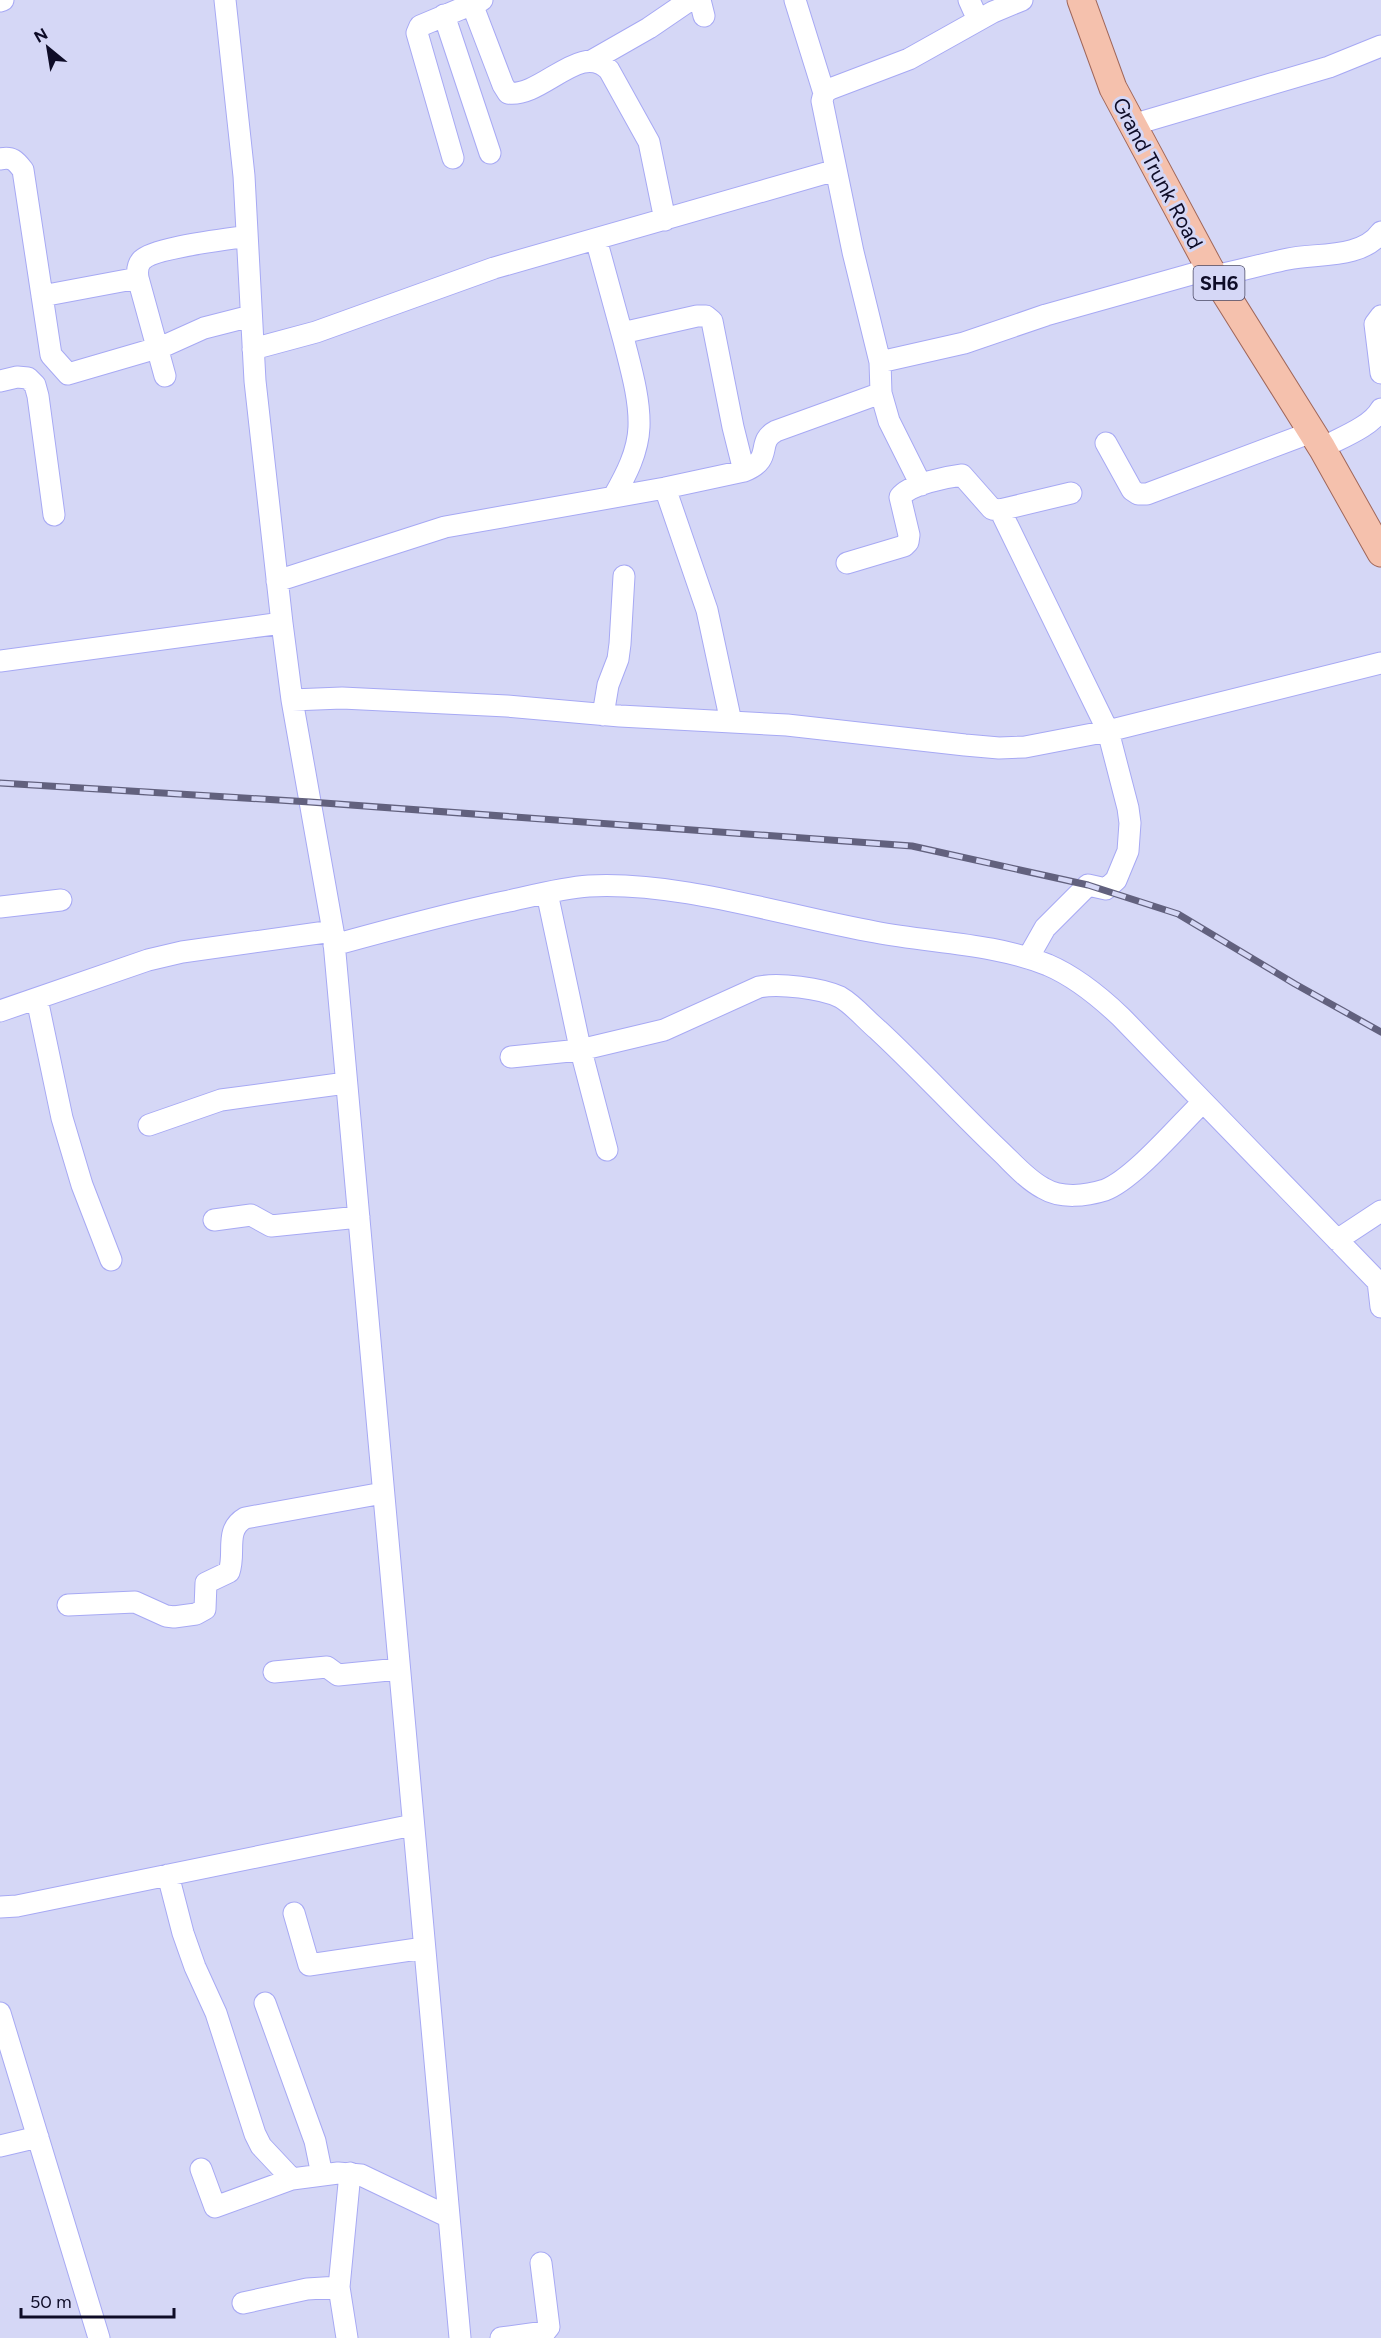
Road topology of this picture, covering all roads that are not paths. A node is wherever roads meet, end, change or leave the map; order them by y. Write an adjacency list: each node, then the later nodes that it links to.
1 (225, 0): 20 (street)
2 (690, 0): 11 (street)
3 (795, 0): 12 (street)
4 (969, 0): 9 (street)
5 (1022, 0): 9 (street)
6 (1081, 0): 13 (main road, Grand Trunk Road / SH6)
7 (477, 2): 8 (street); 11 (street)
8 (444, 15): 14 (street); 15 (street)
9 (978, 20): 12 (street)
10 (1381, 46): 13 (street)
11 (593, 60): 18 (street)
12 (824, 93): 17 (street)
13 (1132, 124): 22 (main road, Grand Trunk Road / SH6)
14 (490, 153)
15 (453, 158)
16 (0, 159): 24 (street)
17 (836, 170): 18 (street); 30 (street)
18 (665, 220): 21 (street)
19 (1381, 232): 22 (street)
20 (247, 236): 23 (street); 25 (street)
21 (596, 239): 27 (street); 29 (street)
22 (1212, 273): 30 (street); 36 (main road, Grand Trunk Road / SH6)
23 (138, 278): 24 (street); 28 (street)
24 (42, 296): 28 (street)
25 (251, 316): 28 (street); 29 (street)
26 (1381, 316): 31 (street)
27 (621, 333): 38 (street); 42 (street)
28 (157, 348): 32 (street)
29 (253, 349): 48 (street)
30 (880, 362): 34 (street)
31 (1381, 373)
32 (165, 376)
33 (0, 381): 44 (street)
34 (881, 393): 38 (street); 39 (street)
35 (1381, 409): 36 (street)
36 (1317, 440): 37 (street); 45 (main road, Grand Trunk Road / SH6)
37 (1106, 443)
38 (744, 471): 40 (street)
39 (921, 485): 43 (street); 46 (street)
40 (665, 488): 42 (street); 54 (street)
41 (1071, 493): 43 (street)
42 (614, 496): 48 (street)
43 (1000, 510): 55 (street)
44 (54, 515)
45 (1381, 553)
46 (847, 563)
47 (624, 576): 53 (street)
48 (277, 580): 49 (street)
49 (282, 623): 50 (street); 52 (street)
50 (0, 661)
51 (1381, 663): 55 (street)
52 (292, 700): 53 (street); 59 (street)
53 (603, 715): 54 (street)
54 (731, 722): 55 (street)
55 (1108, 731): 60 (street)
56 (546, 893): 59 (street); 60 (street); 63 (street)
57 (61, 900): 58 (street)
58 (0, 907)
59 (333, 938): 61 (street); 65 (street)
60 (1028, 958): 66 (street)
61 (37, 999): 62 (street); 73 (street)
62 (0, 1011)
63 (580, 1050): 64 (street); 66 (street); 68 (street)
64 (511, 1057)
65 (346, 1083): 67 (street); 70 (street)
66 (1203, 1102): 72 (street)
67 (149, 1125)
68 (607, 1150)
69 (1381, 1211): 72 (street)
70 (359, 1217): 71 (street); 76 (street)
71 (214, 1220)
72 (1336, 1240): 74 (street)
73 (111, 1260)
74 (1379, 1283): 75 (street)
75 (1381, 1307)
76 (383, 1493): 77 (street); 78 (street)
77 (68, 1605)
78 (399, 1669): 79 (street); 80 (street)
79 (274, 1672)
80 (414, 1825): 81 (street); 84 (street)
81 (168, 1875): 82 (street); 92 (street)
82 (0, 1907)
83 (294, 1913): 84 (street)
84 (424, 1948): 93 (street)
85 (265, 2003): 91 (street)
86 (0, 2013): 87 (street)
87 (38, 2137): 88 (street); 97 (street)
88 (0, 2146)
89 (201, 2169): 92 (street)
90 (350, 2174): 91 (street); 93 (street); 95 (street)
91 (322, 2175): 92 (street)
92 (292, 2179)
93 (449, 2217): 99 (street)
94 (541, 2263): 100 (street)
95 (339, 2287): 96 (street); 98 (street)
96 (243, 2303)
97 (99, 2338)
98 (347, 2338)
99 (460, 2338)
100 (501, 2338)

